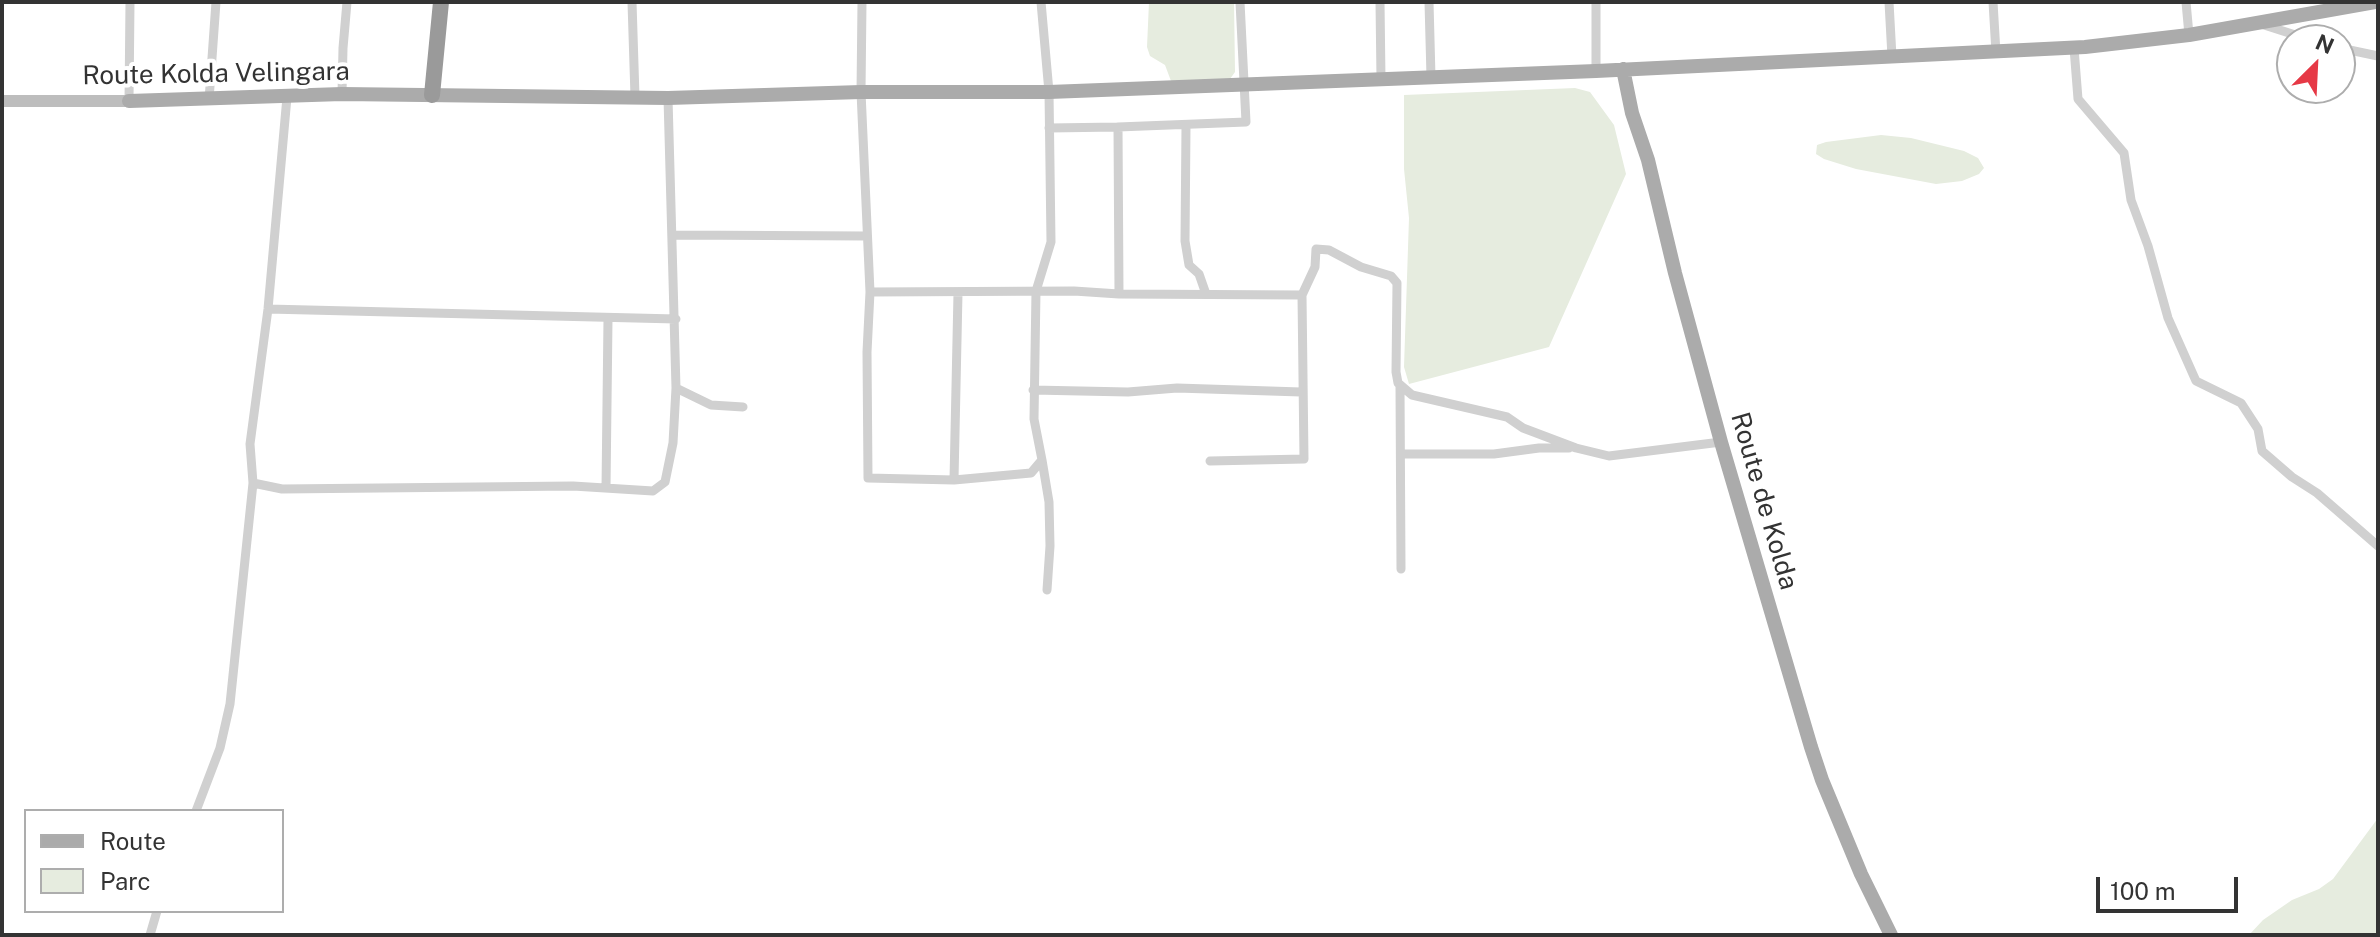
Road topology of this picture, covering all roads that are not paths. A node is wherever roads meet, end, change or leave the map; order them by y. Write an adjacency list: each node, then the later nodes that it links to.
1 (130, 2): 38 (street)
2 (216, 2): 36 (street)
3 (347, 2): 31 (street)
4 (441, 2): 32 (highway)
5 (632, 2): 34 (street)
6 (862, 2): 29 (street)
7 (1041, 2): 30 (street)
8 (1240, 2): 28 (street)
9 (1380, 2): 27 (street)
10 (1429, 2): 26 (street)
11 (1596, 2): 25 (street)
12 (1889, 2): 23 (street)
13 (1993, 2): 21 (street)
14 (2186, 2): 18 (street)
15 (2375, 2): 16 (main road, Route Kolda Velingara)
16 (2260, 23): 17 (street); 18 (main road, Route Kolda Velingara)
17 (2276, 28)
18 (2189, 35): 19 (main road, Route Kolda Velingara)
19 (2074, 48): 21 (main road, Route Kolda Velingara); 66 (street)
20 (2356, 51): 22 (street)
21 (1996, 53): 23 (main road, Route Kolda Velingara)
22 (2378, 56)
23 (1892, 57): 24 (main road, Route Kolda Velingara)
24 (1623, 69): 25 (main road, Route Kolda Velingara); 58 (main road, Route de Kolda)
25 (1596, 71): 26 (main road, Route Kolda Velingara)
26 (1431, 77): 27 (main road, Route Kolda Velingara)
27 (1381, 79): 28 (main road, Route Kolda Velingara)
28 (1244, 85): 30 (main road, Route Kolda Velingara); 39 (street)
29 (861, 92): 30 (main road, Route Kolda Velingara); 35 (main road, Route Kolda Velingara); 43 (street)
30 (1049, 92): 41 (street)
31 (342, 94): 32 (main road, Route Kolda Velingara); 33 (main road, Route Kolda Velingara)
32 (432, 95): 34 (main road, Route Kolda Velingara)
33 (287, 97): 36 (main road, Route Kolda Velingara); 50 (street)
34 (635, 97): 35 (main road, Route Kolda Velingara)
35 (668, 98): 42 (street)
36 (209, 100): 38 (main road, Route Kolda Velingara)
37 (2, 101): 38 (main road, Route Kolda Velingara)
38 (129, 101)
39 (1186, 126): 40 (street); 48 (street)
40 (1118, 127): 41 (street); 47 (street)
41 (1049, 128): 44 (street)
42 (672, 235): 43 (street); 52 (street)
43 (866, 236): 45 (street)
44 (1036, 291): 46 (street); 47 (street); 55 (street)
45 (870, 292): 46 (street); 63 (street)
46 (958, 293): 63 (street)
47 (1119, 294): 48 (street)
48 (1206, 294): 49 (street)
49 (1302, 295): 53 (street); 56 (street)
50 (268, 309): 51 (street); 64 (street)
51 (608, 319): 52 (street); 65 (street)
52 (676, 319): 54 (street)
53 (1400, 386): 59 (street); 60 (street)
54 (676, 388): 57 (street); 65 (street)
55 (1033, 390): 56 (street); 61 (street)
56 (1301, 392): 62 (street)
57 (743, 407)
58 (1721, 442): 59 (street); 72 (main road, Route de Kolda)
59 (1576, 448): 60 (street)
60 (1401, 454): 67 (street)
61 (1042, 460): 63 (street); 68 (street)
62 (1210, 461)
63 (954, 480)
64 (253, 483): 65 (street); 69 (street)
65 (606, 488)
66 (2378, 546)
67 (1401, 569)
68 (1047, 590)
69 (197, 809)
70 (156, 913): 71 (street)
71 (150, 935)
72 (1891, 935)

